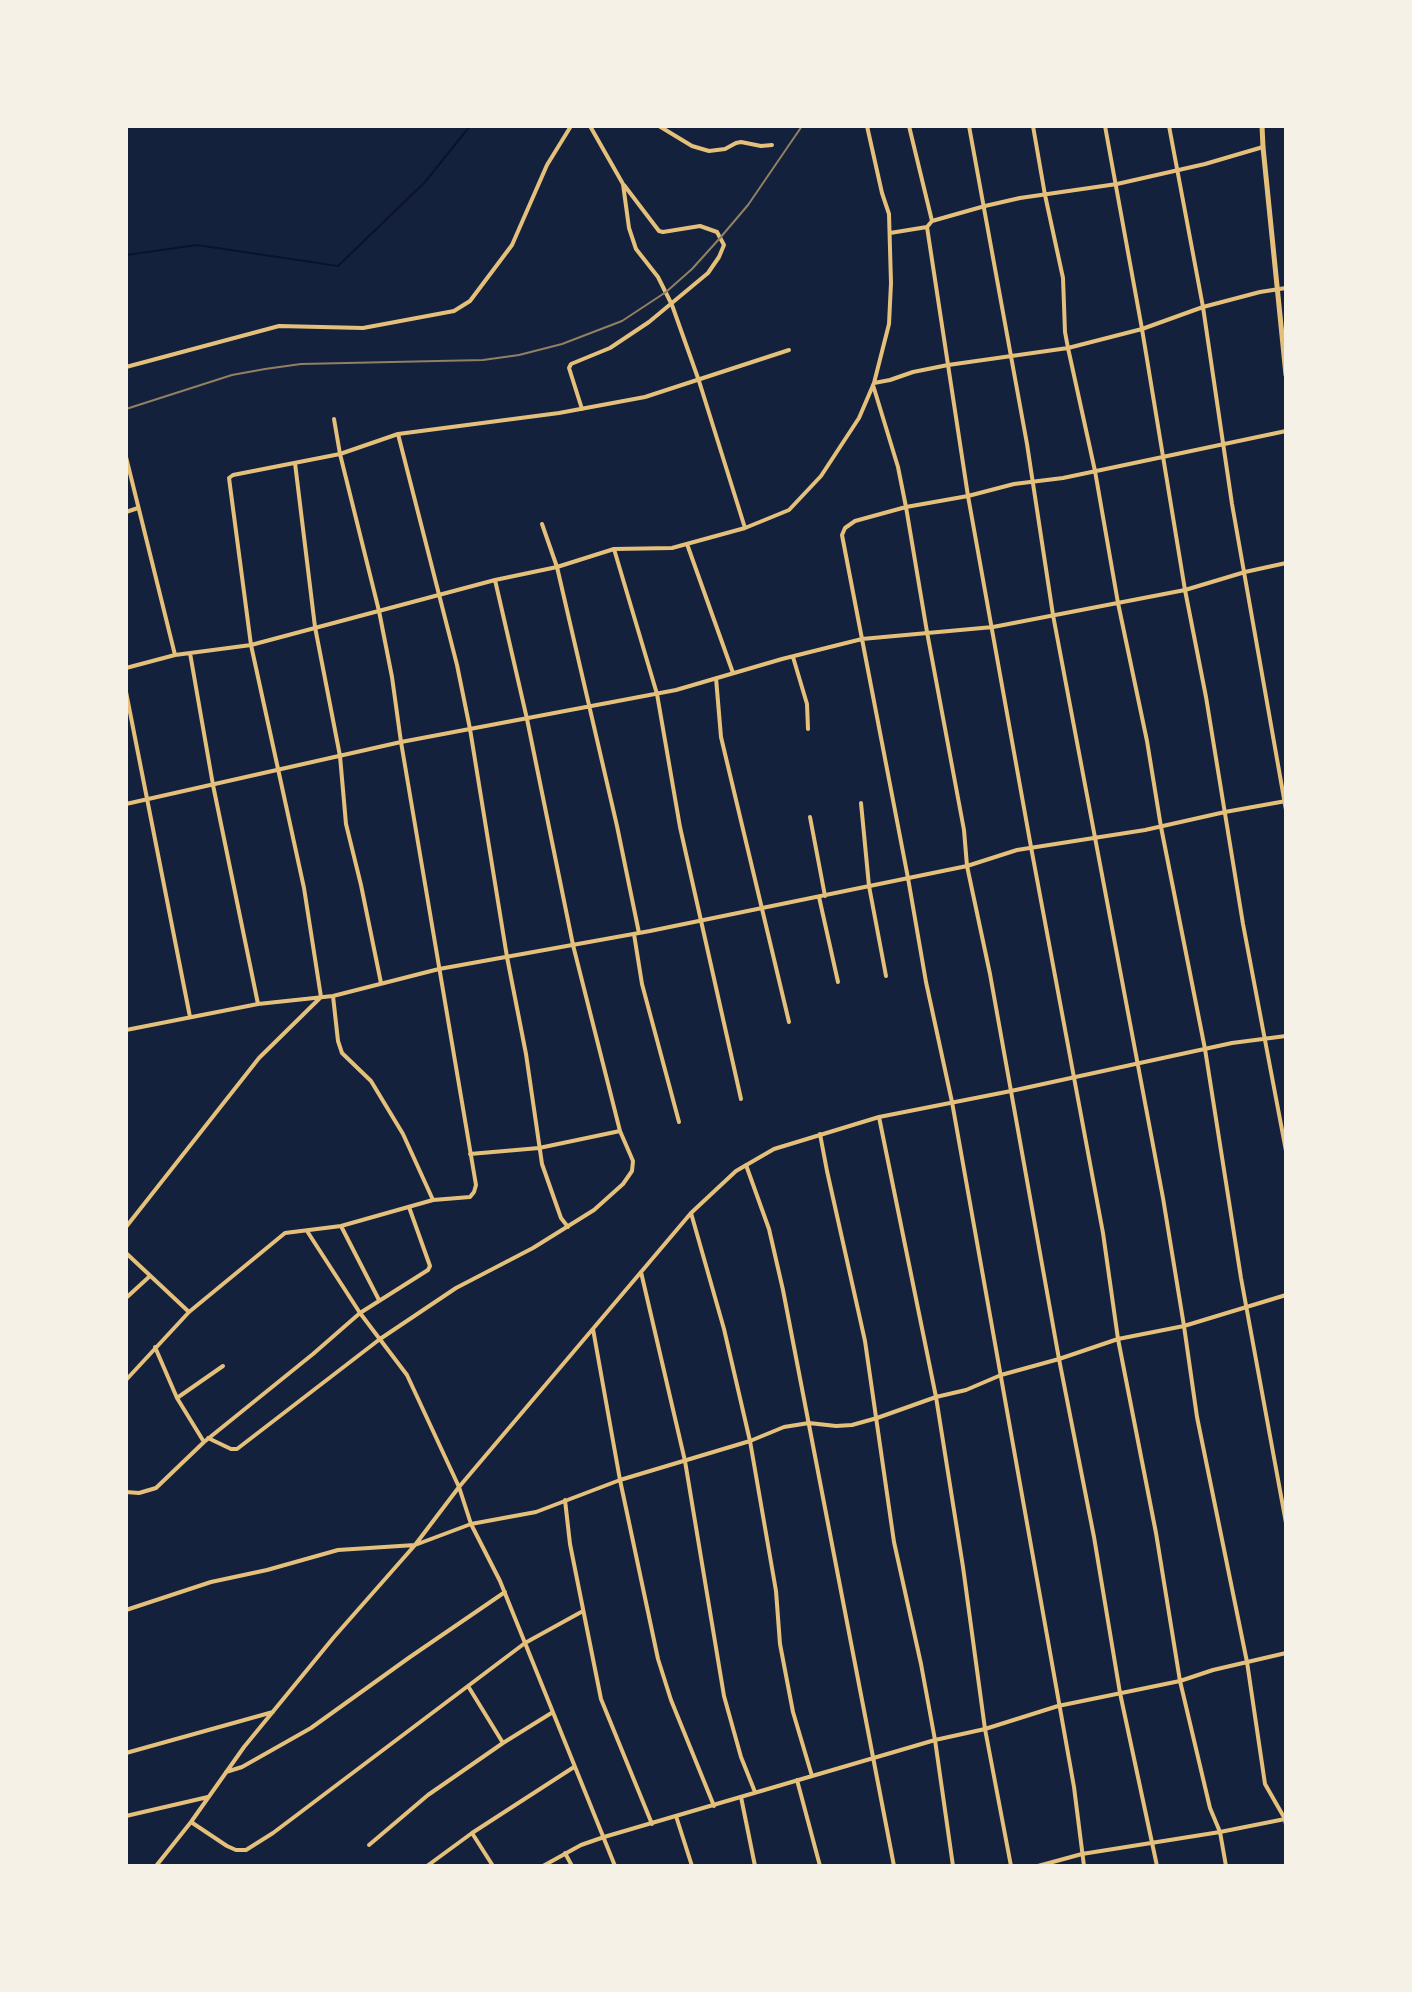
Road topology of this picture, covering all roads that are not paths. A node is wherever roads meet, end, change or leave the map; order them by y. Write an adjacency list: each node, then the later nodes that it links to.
1 (571, 126): 30 (street)
2 (590, 126): 14 (street)
3 (658, 126): 11 (street)
4 (867, 126): 20 (street)
5 (909, 126): 18 (street)
6 (969, 126): 17 (street)
7 (1034, 126): 16 (street)
8 (1105, 126): 15 (street)
9 (1169, 126): 13 (street)
10 (1262, 126): 12 (street)
11 (772, 145)
12 (1263, 147): 13 (street); 21 (street)
13 (1177, 170): 15 (street); 24 (street)
14 (623, 184): 23 (street); 23 (street)
15 (1117, 184): 16 (street); 25 (street)
16 (1045, 195): 17 (street); 26 (street)
17 (984, 206): 18 (street); 28 (street)
18 (932, 221): 19 (street)
19 (927, 227): 20 (street); 29 (street)
20 (890, 233): 33 (street)
21 (1278, 288): 22 (street); 24 (street); 31 (street)
22 (1286, 288)
23 (672, 305): 32 (street); 34 (street)
24 (1203, 307): 25 (street); 38 (street)
25 (1142, 329): 26 (street); 41 (street)
26 (1068, 348): 28 (street); 43 (street)
27 (789, 351): 32 (street)
28 (1009, 356): 29 (street); 44 (street)
29 (948, 365): 33 (street); 45 (street)
30 (126, 367)
31 (1286, 375)
32 (699, 381): 34 (street); 50 (street)
33 (874, 384): 46 (street); 50 (street)
34 (582, 409): 37 (street)
35 (334, 419): 39 (street)
36 (1286, 431): 38 (street)
37 (398, 434): 39 (street); 58 (street)
38 (1223, 445): 41 (street); 55 (street)
39 (340, 454): 42 (street); 60 (street)
40 (126, 457): 47 (street)
41 (1163, 458): 43 (street); 57 (street)
42 (295, 463): 62 (street); 66 (street)
43 (1095, 471): 44 (street); 59 (street)
44 (1033, 482): 45 (street); 61 (street)
45 (968, 496): 46 (street); 63 (street)
46 (906, 507): 64 (street); 65 (street)
47 (138, 508): 48 (street); 68 (street)
48 (126, 512)
49 (542, 524): 54 (street)
50 (745, 528): 51 (street)
51 (687, 544): 52 (street); 71 (street)
52 (614, 549): 54 (street); 74 (street)
53 (1286, 563): 55 (street)
54 (556, 567): 56 (street); 75 (street)
55 (1245, 572): 57 (street); 84 (street)
56 (495, 580): 58 (street); 76 (street)
57 (1185, 590): 59 (street); 88 (street)
58 (439, 595): 60 (street); 77 (street)
59 (1118, 603): 61 (street); 90 (street)
60 (379, 611): 62 (street); 79 (street)
61 (1053, 615): 63 (street); 91 (street)
62 (315, 627): 66 (street); 80 (street)
63 (993, 627): 64 (street); 92 (street)
64 (927, 632): 65 (street); 93 (street)
65 (862, 639): 69 (street); 94 (street)
66 (251, 645): 67 (street); 81 (street)
67 (190, 653): 68 (street); 82 (street)
68 (175, 655): 70 (street)
69 (793, 657): 71 (street); 78 (street)
70 (126, 668)
71 (733, 673): 72 (street)
72 (716, 678): 74 (street); 97 (street)
73 (126, 692): 83 (street)
74 (657, 694): 75 (street); 98 (street)
75 (588, 707): 76 (street); 99 (street)
76 (527, 719): 77 (street); 101 (street)
77 (470, 729): 79 (street); 102 (street)
78 (808, 729)
79 (401, 742): 80 (street); 103 (street)
80 (340, 756): 81 (street); 106 (street)
81 (277, 770): 82 (street); 108 (street)
82 (213, 785): 83 (street); 109 (street)
83 (146, 800): 86 (street); 110 (street)
84 (1285, 801): 87 (street); 88 (street)
85 (861, 803): 95 (street)
86 (126, 804)
87 (1286, 810)
88 (1225, 812): 90 (street); 114 (street)
89 (810, 817): 96 (street)
90 (1161, 826): 91 (street); 115 (street)
91 (1096, 839): 92 (street); 116 (street)
92 (1031, 847): 93 (street); 117 (street)
93 (967, 866): 94 (street); 118 (street)
94 (908, 878): 95 (street); 120 (street)
95 (869, 886): 96 (street); 104 (street)
96 (822, 896): 97 (street); 105 (street)
97 (760, 909): 98 (street); 111 (street)
98 (701, 921): 99 (street); 119 (street)
99 (639, 933): 100 (street)
100 (634, 934): 101 (street); 122 (street)
101 (573, 945): 102 (street); 123 (street)
102 (507, 957): 103 (street); 125 (street)
103 (439, 969): 106 (street); 127 (street)
104 (886, 976)
105 (838, 982)
106 (381, 983): 107 (street)
107 (333, 996): 108 (street); 129 (street)
108 (321, 998): 109 (street); 133 (street)
109 (258, 1004): 110 (street)
110 (190, 1017): 112 (street)
111 (789, 1022)
112 (126, 1030)
113 (1286, 1036): 114 (street)
114 (1264, 1039): 115 (street); 126 (street)
115 (1205, 1049): 116 (street); 142 (street)
116 (1139, 1064): 117 (street); 145 (street)
117 (1074, 1077): 118 (street); 147 (street)
118 (1011, 1091): 120 (street); 150 (street)
119 (741, 1099)
120 (952, 1102): 121 (street); 152 (street)
121 (879, 1117): 124 (street); 154 (street)
122 (679, 1122)
123 (620, 1131): 125 (street); 134 (street)
124 (820, 1134): 128 (street); 156 (street)
125 (539, 1148): 127 (street); 134 (street)
126 (1286, 1151)
127 (470, 1154): 129 (street)
128 (746, 1165): 131 (street); 157 (street)
129 (434, 1200): 130 (street)
130 (410, 1207): 132 (street); 141 (street)
131 (692, 1213): 137 (street); 159 (street)
132 (341, 1226): 135 (street); 141 (street)
133 (126, 1227)
134 (568, 1227): 148 (street)
135 (308, 1231): 143 (street); 144 (street)
136 (126, 1253): 138 (street)
137 (641, 1272): 146 (street); 160 (street)
138 (150, 1276): 140 (street); 143 (street)
139 (1286, 1295): 142 (street)
140 (126, 1298)
141 (379, 1300): 144 (street)
142 (1247, 1306): 145 (street); 165 (street)
143 (189, 1312): 149 (street)
144 (360, 1312): 148 (street); 158 (street)
145 (1184, 1326): 147 (street); 173 (street)
146 (593, 1329): 161 (street); 162 (street)
147 (1118, 1339): 150 (street); 174 (street)
148 (380, 1340): 158 (street); 162 (street)
149 (155, 1347): 153 (street); 155 (street)
150 (1059, 1359): 152 (street); 176 (street)
151 (223, 1366): 155 (street)
152 (1001, 1374): 154 (street); 177 (street)
153 (126, 1380)
154 (936, 1397): 156 (street); 180 (street)
155 (177, 1398): 158 (street)
156 (877, 1418): 157 (street); 181 (street)
157 (808, 1423): 159 (street); 184 (street)
158 (206, 1440): 163 (street)
159 (750, 1441): 160 (street); 187 (street)
160 (685, 1461): 161 (street); 189 (street)
161 (620, 1480): 164 (street); 192 (street)
162 (459, 1487): 166 (street); 167 (street)
163 (126, 1492)
164 (565, 1500): 166 (street); 170 (street)
165 (1286, 1523)
166 (471, 1524): 167 (street); 168 (street)
167 (415, 1545): 169 (street); 178 (street)
168 (505, 1592): 171 (street); 186 (street)
169 (126, 1610)
170 (584, 1611): 171 (street); 197 (street)
171 (525, 1643): 175 (street); 179 (street)
172 (1286, 1653): 173 (street)
173 (1247, 1662): 174 (street); 195 (street)
174 (1180, 1680): 176 (street); 199 (street)
175 (468, 1686): 182 (street); 196 (street)
176 (1120, 1694): 177 (street); 202 (street)
177 (1058, 1706): 180 (street); 205 (street)
178 (273, 1712): 183 (street); 186 (street)
179 (554, 1712): 182 (street); 185 (street)
180 (985, 1729): 181 (street); 217 (street)
181 (935, 1740): 184 (street); 216 (street)
182 (503, 1743): 203 (street)
183 (126, 1753)
184 (874, 1758): 187 (street); 215 (street)
185 (574, 1767): 200 (street); 201 (street)
186 (226, 1772): 190 (street)
187 (812, 1776): 188 (street)
188 (797, 1780): 189 (street); 214 (street)
189 (754, 1792): 191 (street)
190 (208, 1797): 193 (street); 196 (street)
191 (741, 1797): 192 (street); 213 (street)
192 (714, 1806): 194 (street)
193 (126, 1816)
194 (676, 1816): 197 (street); 212 (street)
195 (1285, 1819): 198 (street); 199 (street)
196 (191, 1822): 206 (street)
197 (652, 1824): 201 (street)
198 (1286, 1825)
199 (1220, 1832): 202 (street); 221 (street)
200 (472, 1833): 207 (street); 208 (street)
201 (604, 1837): 204 (street); 211 (street)
202 (1151, 1842): 205 (street); 220 (street)
203 (369, 1845)
204 (565, 1853): 209 (street); 210 (street)
205 (1082, 1854): 218 (street); 219 (street)
206 (156, 1866)
207 (427, 1866)
208 (493, 1866)
209 (543, 1866)
210 (572, 1866)
211 (615, 1866)
212 (692, 1866)
213 (755, 1866)
214 (820, 1866)
215 (894, 1866)
216 (953, 1866)
217 (1011, 1866)
218 (1038, 1866)
219 (1084, 1866)
220 (1157, 1866)
221 (1226, 1866)

